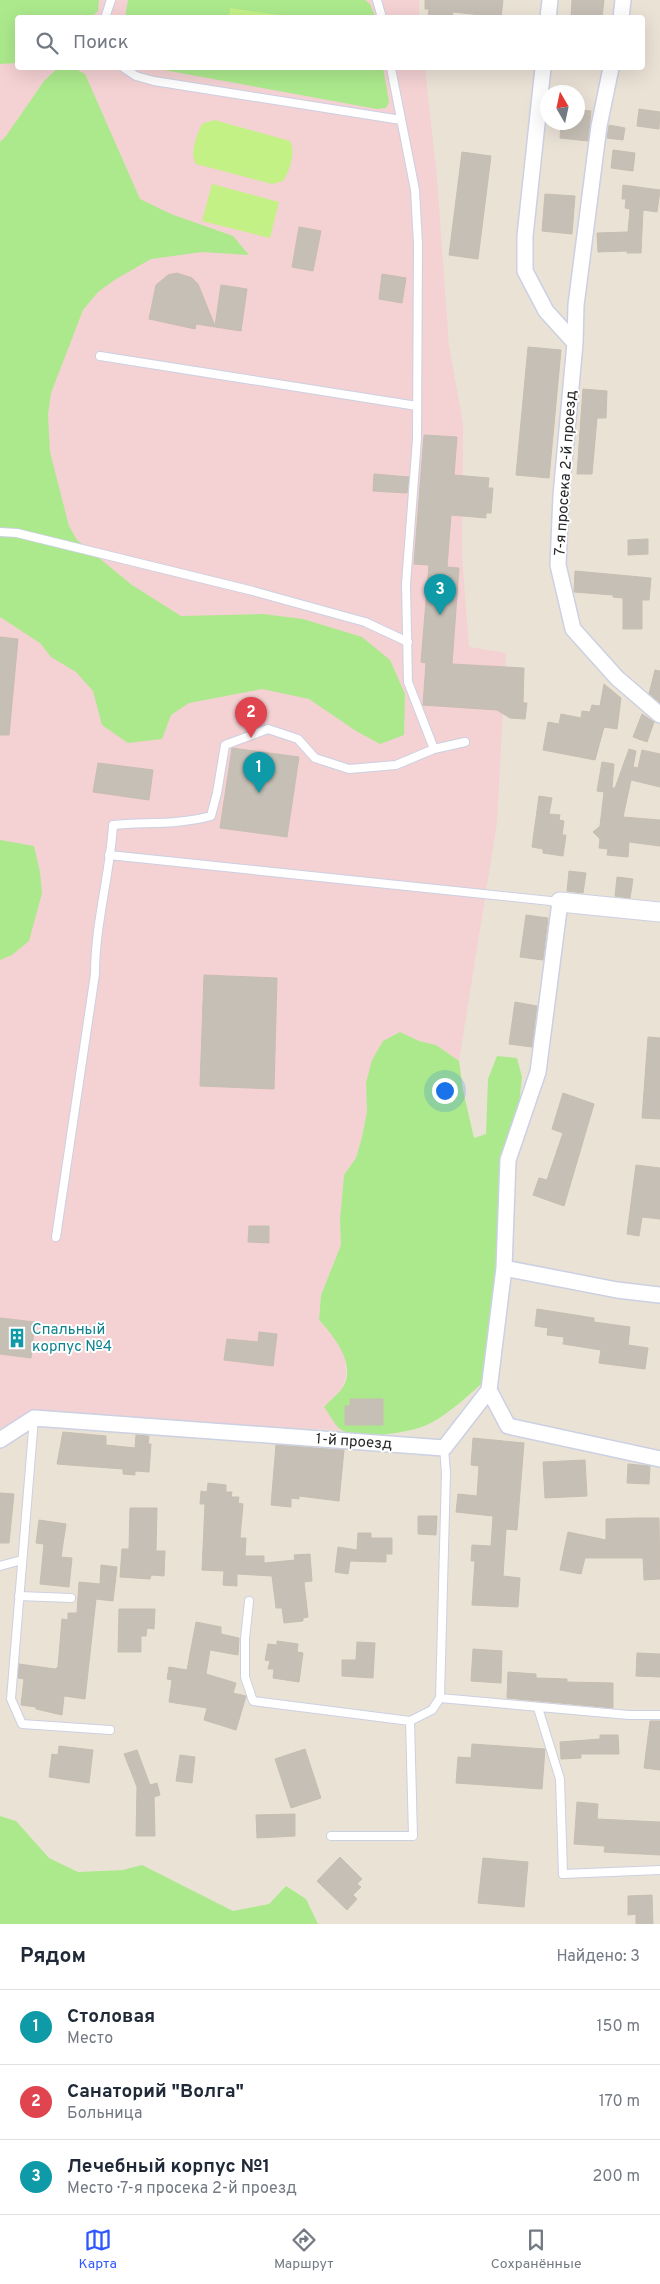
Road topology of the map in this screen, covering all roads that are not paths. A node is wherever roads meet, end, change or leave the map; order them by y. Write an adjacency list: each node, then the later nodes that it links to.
1 (111, 0): 5 (lane)
2 (377, 0): 6 (lane)
3 (550, 0): 7 (street)
4 (623, 0): 8 (street)
5 (107, 15)
6 (381, 15)
7 (548, 15)
8 (621, 15)
9 (127, 70): 13 (lane)
10 (391, 70): 13 (lane)
11 (543, 70): 14 (street)
12 (611, 70): 14 (street, 7-я просека 2-й проезд)
13 (400, 120): 16 (lane)
14 (575, 343): 19 (street, 7-я просека 2-й проезд)
15 (100, 356): 16 (lane)
16 (417, 406): 18 (lane)
17 (0, 532): 18 (lane)
18 (408, 642): 21 (lane)
19 (660, 715)
20 (465, 742): 21 (lane)
21 (434, 749): 22 (lane)
22 (109, 855): 23 (lane); 25 (lane)
23 (560, 902): 24 (street); 26 (street)
24 (660, 912)
25 (56, 1237)
26 (504, 1268): 27 (street); 28 (street)
27 (660, 1295)
28 (489, 1390): 31 (street); 32 (street)
29 (34, 1418): 30 (street); 31 (street, 1-й проезд); 33 (lane)
30 (0, 1440)
31 (444, 1448): 38 (lane)
32 (660, 1459)
33 (22, 1560): 34 (lane); 35 (lane)
34 (0, 1566)
35 (19, 1596): 36 (lane); 42 (lane)
36 (71, 1598)
37 (249, 1601): 41 (lane)
38 (440, 1698): 39 (lane); 41 (lane)
39 (538, 1708): 40 (lane); 44 (lane)
40 (660, 1715)
41 (410, 1720): 43 (lane)
42 (110, 1730)
43 (330, 1836)
44 (660, 1870)

